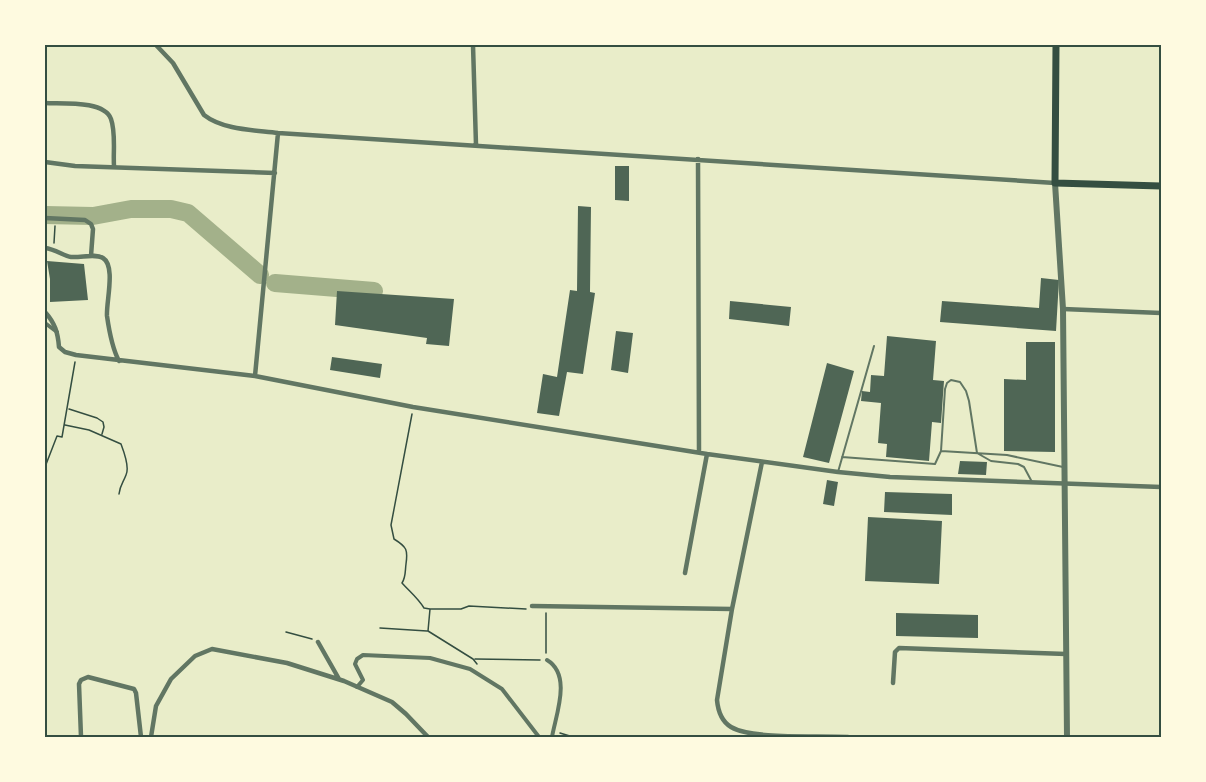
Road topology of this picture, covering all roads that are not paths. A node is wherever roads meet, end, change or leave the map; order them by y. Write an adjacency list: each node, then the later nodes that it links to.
1 (156, 45): 5 (street)
2 (473, 45): 6 (street)
3 (1056, 45): 11 (main road)
4 (45, 103): 9 (street)
5 (278, 133): 6 (street); 10 (street)
6 (476, 145): 7 (street)
7 (698, 159): 11 (street); 24 (street)
8 (45, 162): 9 (street)
9 (114, 166): 10 (street)
10 (275, 173): 23 (street)
11 (1055, 183): 12 (main road); 16 (street)
12 (1161, 186)
13 (45, 218): 15 (street)
14 (45, 248): 15 (street)
15 (91, 256): 22 (street)
16 (1063, 309): 18 (street); 30 (street)
17 (45, 312): 20 (street)
18 (1161, 313)
19 (45, 323): 20 (street)
20 (58, 332): 22 (street)
21 (874, 346): 28 (lane)
22 (119, 361): 23 (street)
23 (255, 376): 24 (street)
24 (699, 451): 27 (street)
25 (941, 451): 26 (lane); 26 (lane); 28 (lane)
26 (977, 453): 30 (lane); 32 (lane)
27 (707, 454): 29 (street); 35 (street)
28 (842, 457): 31 (lane)
29 (762, 462): 31 (street); 37 (street)
30 (1065, 467): 33 (street)
31 (838, 471): 32 (street)
32 (1032, 482): 33 (street)
33 (1065, 483): 34 (street); 39 (street)
34 (1161, 487)
35 (685, 573)
36 (532, 606): 37 (street)
37 (732, 609): 44 (street)
38 (318, 642): 41 (street)
39 (1066, 654): 42 (street); 52 (street)
40 (546, 660): 50 (street)
41 (339, 679): 43 (street); 47 (street)
42 (893, 683)
43 (357, 687): 48 (street); 49 (street)
44 (832, 736): 51 (street)
45 (81, 737): 46 (street)
46 (141, 737)
47 (151, 737)
48 (428, 737)
49 (539, 737)
50 (552, 737)
51 (848, 737)
52 (1067, 737)

